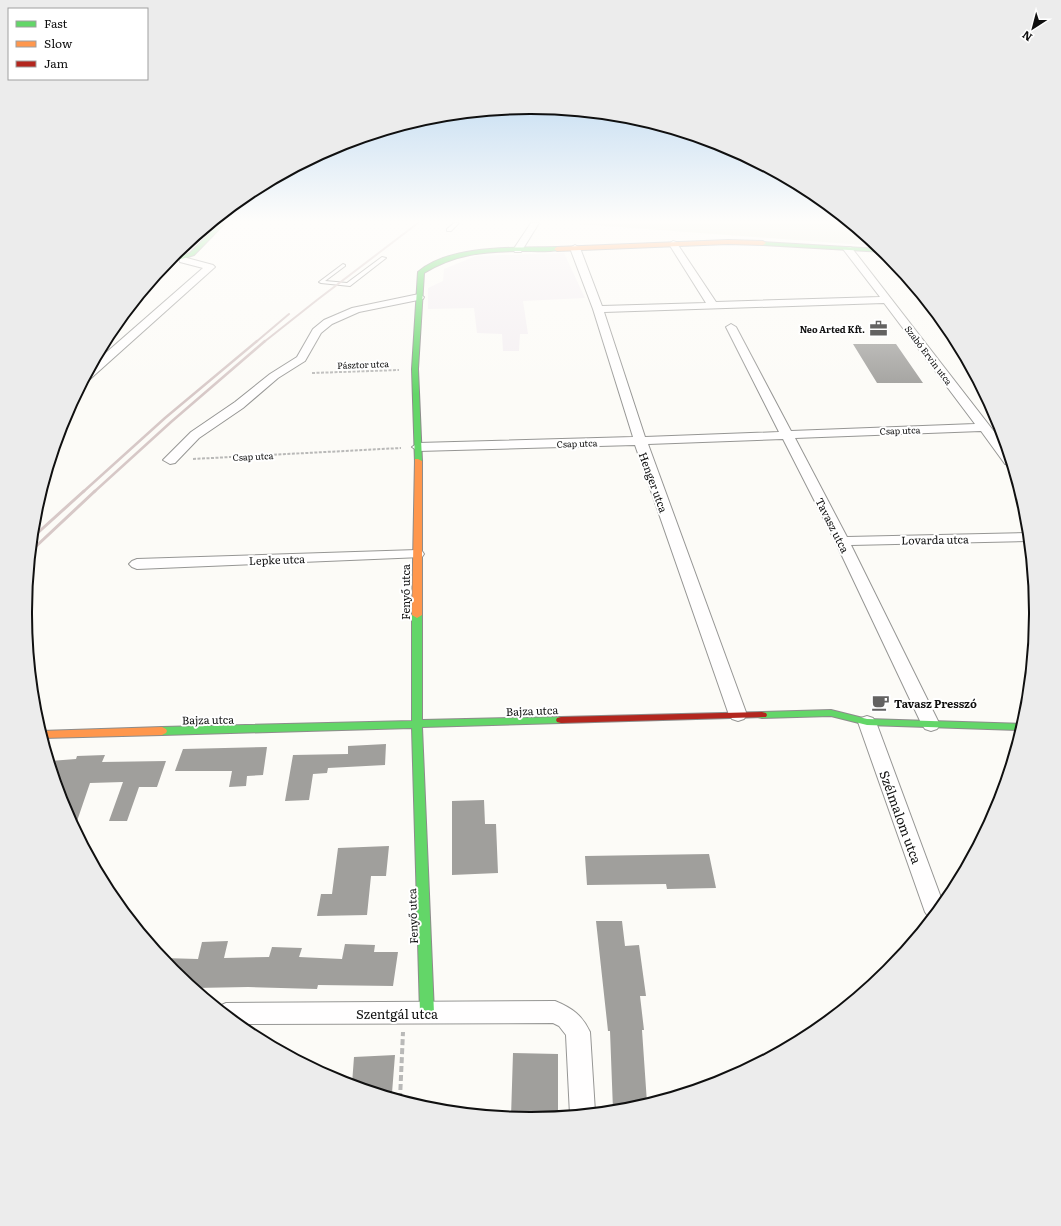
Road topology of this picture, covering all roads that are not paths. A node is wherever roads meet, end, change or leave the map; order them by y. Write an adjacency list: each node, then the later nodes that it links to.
1 (195, 280): 13 (street)
2 (323, 280): 3 (lane)
3 (354, 280)
4 (420, 280): 8 (street, Fenyő utca)
5 (587, 280): 11 (street, Henger utca)
6 (697, 280): 10 (street)
7 (871, 280): 9 (street, Szabó Ervin utca)
8 (419, 296): 14 (street); 19 (street, Fenyő utca)
9 (886, 300): 10 (street); 15 (street, Szabó Ervin utca)
10 (713, 305): 11 (street)
11 (598, 309): 18 (street, Henger utca)
12 (732, 327): 16 (street, Tavasz utca)
13 (97, 367)
14 (208, 425): 17 (street); 21 (street)
15 (983, 427): 16 (street, Csap utca); 20 (street, Szabó Ervin utca)
16 (786, 434): 18 (street, Csap utca); 23 (street, Tavasz utca)
17 (212, 439)
18 (640, 441): 19 (street, Csap utca); 26 (street, Henger utca)
19 (418, 447): 24 (street, Fenyő utca)
20 (1002, 451)
21 (170, 460)
22 (1023, 537): 23 (street, Lovarda utca)
23 (842, 541): 28 (street, Tavasz utca)
24 (417, 554): 25 (street, Lepke utca); 29 (street, Fenyő utca)
25 (137, 564)
26 (738, 715): 27 (street, Bajza utca); 29 (street, Bajza utca)
27 (867, 722): 28 (street, Bajza utca); 32 (street, Szélmalom utca)
28 (930, 725): 30 (street, Bajza utca)
29 (417, 726): 31 (street, Bajza utca); 33 (street, Fenyő utca)
30 (1015, 727)
31 (47, 734)
32 (934, 906)
33 (416, 1013): 34 (street, Szentgál utca); 35 (street, Szentgál utca)
34 (240, 1017)
35 (582, 1108)

